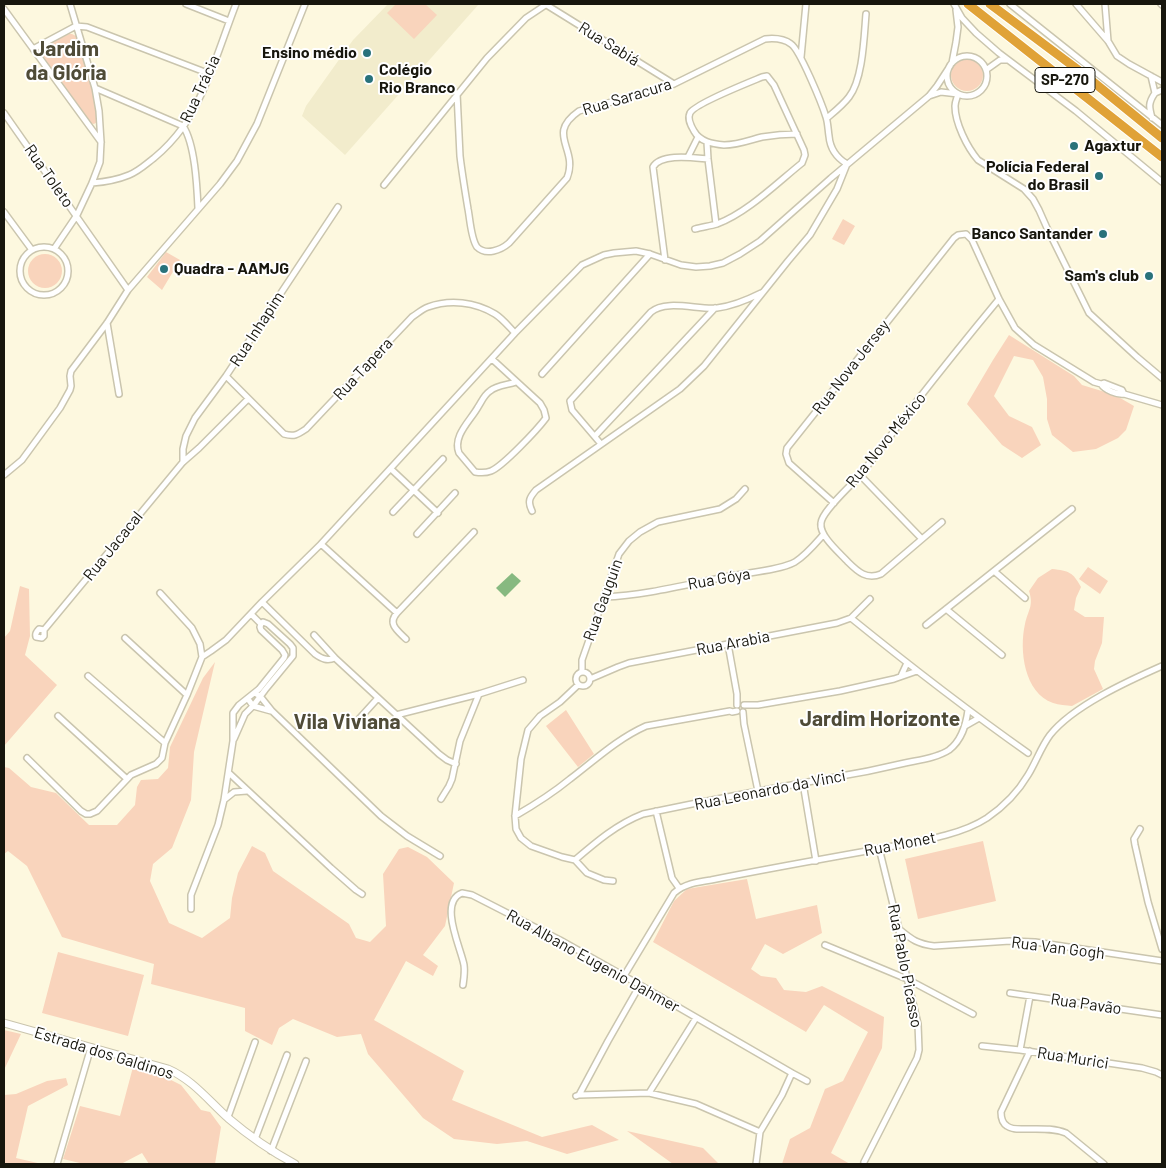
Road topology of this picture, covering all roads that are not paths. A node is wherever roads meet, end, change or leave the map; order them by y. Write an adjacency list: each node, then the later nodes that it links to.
1 (70, 4): 16 (street)
2 (186, 4): 15 (street)
3 (236, 4): 15 (street, Rua Trácia)
4 (304, 4): 53 (street)
5 (546, 4): 26 (street, Rua Sabiá); 30 (street)
6 (806, 4): 19 (street)
7 (968, 4): 46 (highway, SP-270)
8 (990, 4): 42 (highway, SP-270)
9 (1010, 4): 34 (street)
10 (1076, 4): 17 (street)
11 (1104, 4): 17 (street)
12 (954, 5): 20 (street); 21 (street)
13 (4, 9): 18 (street)
14 (866, 14): 36 (street)
15 (229, 21): 23 (street, Rua Trácia)
16 (76, 26): 18 (street); 23 (street); 27 (street)
17 (1108, 41): 24 (street)
18 (33, 49): 43 (street)
19 (801, 58): 26 (street, Rua Saracura); 36 (street, Rua Saracura)
20 (1008, 60): 22 (street); 49 (street)
21 (951, 65): 22 (street); 31 (street); 32 (street)
22 (986, 70): 31 (street)
23 (210, 74): 39 (street, Rua Trácia)
24 (1151, 76): 25 (street); 29 (street)
25 (1162, 82)
26 (674, 84): 30 (street, Rua Saracura)
27 (95, 88): 39 (street); 43 (street)
28 (1162, 90): 29 (street)
29 (1155, 93): 33 (street)
30 (457, 94): 51 (street)
31 (958, 94): 32 (street); 71 (street)
32 (928, 96): 48 (street)
33 (1150, 100): 34 (street); 37 (street)
34 (1137, 106): 37 (street)
35 (4, 113): 55 (street, Rua Toleto)
36 (827, 118): 48 (street, Rua Saracura)
37 (1152, 118): 38 (street)
38 (1162, 125)
39 (183, 126): 50 (street, Rua Trácia); 53 (street)
40 (797, 134): 41 (street); 44 (street); 56 (street)
41 (698, 137): 44 (street); 45 (street)
42 (1162, 138)
43 (102, 142): 50 (street)
44 (708, 142): 47 (street)
45 (688, 157): 47 (street); 61 (street)
46 (1162, 157)
47 (708, 159): 56 (street)
48 (847, 164): 61 (street); 63 (street)
49 (1162, 182)
50 (92, 183): 55 (street)
51 (384, 185)
52 (338, 207): 70 (street, Rua Inhapim)
53 (198, 208): 62 (street)
54 (4, 212): 59 (street)
55 (77, 215): 58 (street); 62 (street, Rua Toleto)
56 (716, 224): 57 (street)
57 (695, 229)
58 (54, 249): 59 (street); 59 (street)
59 (32, 250)
60 (650, 254): 61 (street); 67 (street); 69 (street)
61 (664, 260)
62 (128, 290): 66 (street)
63 (764, 292): 65 (street); 77 (street)
64 (999, 299): 75 (street); 82 (street, Rua Novo México); 86 (street, Rua Nova Jersey)
65 (715, 308): 76 (street); 76 (street)
66 (107, 323): 73 (street); 81 (street)
67 (515, 332): 68 (street); 74 (street, Rua Tapera)
68 (492, 359): 72 (street); 80 (street)
69 (542, 374)
70 (226, 376): 74 (street, Rua Tapera); 79 (street, Rua Inhapim)
71 (1162, 378)
72 (516, 382): 72 (street)
73 (119, 394)
74 (248, 398): 79 (street, Rua Jacacal)
75 (1162, 405)
76 (595, 436): 77 (street)
77 (601, 444): 88 (street)
78 (443, 459): 84 (street)
79 (183, 462): 110 (street, Rua Jacacal)
80 (391, 469): 84 (street); 96 (street)
81 (4, 475)
82 (860, 475): 86 (street, Rua Novo México); 95 (street)
83 (745, 488): 99 (street, Rua Gauguin)
84 (414, 490): 89 (street); 90 (street)
85 (455, 493): 90 (street)
86 (834, 503): 94 (street, Rua Novo México)
87 (1072, 509): 97 (street)
88 (532, 511)
89 (393, 512)
90 (438, 513): 93 (street)
91 (942, 522): 95 (street)
92 (474, 532): 104 (street)
93 (417, 534)
94 (823, 535): 95 (street); 99 (street, Rua Góya)
95 (922, 539)
96 (321, 544): 102 (street); 104 (street)
97 (994, 571): 100 (street); 103 (street)
98 (160, 593): 117 (street)
99 (604, 597): 122 (street, Rua Gauguin)
100 (1025, 598)
101 (870, 599): 106 (street, Rua Arabia)
102 (262, 602): 105 (street); 118 (street)
103 (946, 609): 108 (street); 116 (street)
104 (397, 613): 114 (street)
105 (251, 614): 107 (street); 117 (street)
106 (851, 618): 115 (street, Rua Arabia); 119 (street)
107 (261, 624): 109 (street); 111 (street)
108 (926, 625)
109 (271, 627): 111 (street); 131 (street)
110 (44, 630)
111 (265, 634): 128 (street)
112 (314, 635): 118 (street)
113 (125, 638): 130 (street)
114 (406, 639)
115 (728, 644): 125 (street, Rua Arabia); 135 (street)
116 (1002, 655)
117 (202, 656): 130 (street)
118 (335, 658): 132 (street)
119 (907, 663): 121 (street); 124 (street)
120 (1162, 666): 160 (street, Rua Monet)
121 (917, 671): 124 (street); 136 (street)
122 (582, 672): 125 (street); 127 (street, Rua Arabia)
123 (88, 676): 146 (street)
124 (901, 676): 135 (street)
125 (590, 679): 127 (street, Rua Arabia)
126 (523, 680): 129 (street)
127 (578, 685): 158 (street, Rua Arabia)
128 (255, 693): 131 (street); 133 (street)
129 (479, 694): 139 (street); 149 (street)
130 (187, 695): 146 (street)
131 (260, 696): 134 (street); 137 (street)
132 (378, 698): 139 (street); 142 (street)
133 (248, 699): 134 (street); 138 (street)
134 (253, 706): 137 (street); 143 (street)
135 (740, 708): 154 (street); 158 (street)
136 (968, 710): 141 (street); 144 (street, Rua Leonardo da Vinci)
137 (272, 711): 161 (street)
138 (233, 713): 143 (street); 145 (street)
139 (396, 715): 149 (street)
140 (58, 716): 151 (street)
141 (979, 718): 144 (street, Rua Leonardo da Vinci); 147 (street)
142 (358, 720)
143 (240, 723): 145 (street)
144 (965, 726): 152 (street, Rua Leonardo da Vinci)
145 (233, 742): 150 (street)
146 (165, 744): 151 (street)
147 (1028, 753)
148 (27, 758): 151 (street)
149 (456, 764): 155 (street)
150 (229, 773): 153 (street); 156 (street)
151 (126, 779)
152 (803, 783): 154 (street, Rua Leonardo da Vinci); 163 (street)
153 (247, 791): 156 (street); 166 (street)
154 (758, 791): 157 (street, Rua Leonardo da Vinci)
155 (441, 799)
156 (224, 800): 167 (street)
157 (656, 811): 162 (street, Rua Leonardo da Vinci); 165 (street)
158 (515, 816): 162 (street)
159 (1140, 829): 170 (street)
160 (880, 848): 163 (street, Rua Monet); 168 (street, Rua Pablo Picasso)
161 (440, 856)
162 (575, 860): 164 (street)
163 (816, 861): 165 (street, Rua Monet)
164 (614, 881)
165 (679, 888): 172 (street)
166 (362, 894)
167 (191, 909)
168 (899, 929): 171 (street, Rua Van Gogh); 173 (street, Rua Pablo Picasso)
169 (825, 945): 173 (street)
170 (1162, 948)
171 (1162, 961)
172 (624, 976): 174 (street, Rua Albano Eugenio Dahmer); 175 (street, Rua Albano Eugenio Dahmer)
173 (907, 979): 178 (street); 197 (street, Rua Pablo Picasso)
174 (463, 985)
175 (640, 985): 180 (street, Rua Albano Eugenio Dahmer); 192 (street)
176 (1010, 993): 177 (street, Rua Pavão)
177 (1030, 996): 179 (street, Rua Pavão); 185 (street)
178 (973, 1014)
179 (1162, 1015)
180 (696, 1018): 189 (street, Rua Albano Eugenio Dahmer); 192 (street)
181 (4, 1023): 184 (street, Estrada dos Galdinos)
182 (256, 1042): 193 (street)
183 (982, 1046): 185 (street, Rua Murici)
184 (91, 1047): 193 (street, Estrada dos Galdinos); 198 (street)
185 (1020, 1050): 186 (street, Rua Murici)
186 (1030, 1051): 190 (street, Rua Murici); 201 (street)
187 (287, 1055): 195 (street)
188 (306, 1061): 196 (street)
189 (792, 1074): 191 (street, Rua Albano Eugenio Dahmer); 194 (street)
190 (1162, 1075)
191 (807, 1081)
192 (649, 1093): 194 (street)
193 (228, 1117): 195 (street, Estrada dos Galdinos)
194 (760, 1132): 200 (street)
195 (255, 1139): 196 (street, Estrada dos Galdinos)
196 (271, 1150): 199 (street, Estrada dos Galdinos)
197 (864, 1162)
198 (57, 1164)
199 (295, 1164)
200 (756, 1164)
201 (1104, 1164)

